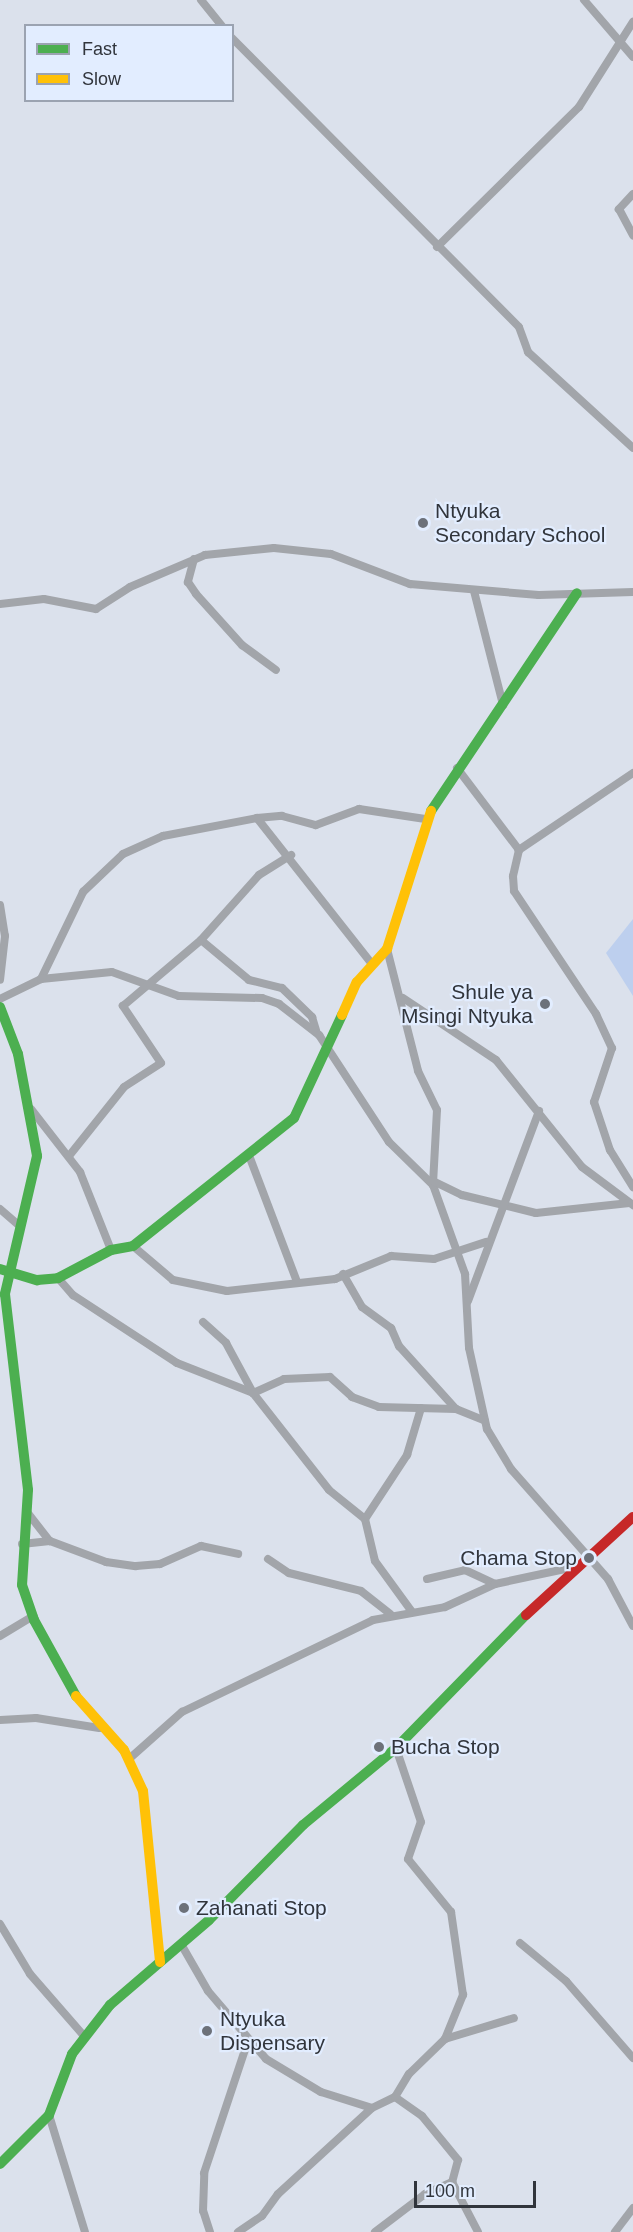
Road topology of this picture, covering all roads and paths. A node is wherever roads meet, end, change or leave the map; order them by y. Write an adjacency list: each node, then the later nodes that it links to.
1 (201, 0): 4 (street)
2 (584, 0): 5 (street)
3 (633, 22): 5 (street)
4 (220, 24)
5 (620, 38): 7 (street); 10 (street)
6 (234, 40): 10 (street)
7 (633, 57)
8 (633, 194): 9 (street)
9 (633, 235)
10 (436, 247): 11 (street)
11 (633, 448)
12 (194, 560): 13 (street); 16 (street); 17 (street)
13 (474, 591): 15 (street); 18 (street)
14 (633, 592): 15 (street)
15 (577, 593): 18 (street)
16 (0, 604)
17 (276, 670)
18 (503, 705): 19 (street)
19 (456, 768): 22 (street); 23 (street)
20 (633, 773): 23 (street)
21 (257, 818): 22 (street); 24 (street); 29 (street)
22 (425, 819): 27 (street)
23 (519, 850): 42 (street)
24 (291, 855): 26 (street); 28 (street)
25 (0, 905): 30 (street)
26 (201, 940): 31 (street); 35 (street)
27 (387, 949): 28 (street); 32 (street)
28 (371, 963): 36 (street)
29 (40, 979): 31 (street); 33 (street)
30 (0, 980)
31 (147, 986): 35 (street); 39 (street)
32 (402, 997): 38 (street); 41 (street)
33 (0, 999)
34 (0, 1007): 37 (street)
35 (316, 1031): 36 (street)
36 (325, 1042): 40 (street); 41 (street)
37 (32, 1109): 39 (street); 46 (street)
38 (539, 1111): 43 (street); 44 (street)
39 (69, 1156): 49 (street)
40 (250, 1158): 48 (street); 54 (street)
41 (433, 1183): 44 (street); 50 (street)
42 (633, 1187)
43 (631, 1204): 44 (street)
44 (501, 1205): 47 (street)
45 (0, 1209): 46 (street)
46 (17, 1224): 51 (street)
47 (486, 1242): 50 (street); 55 (street)
48 (133, 1246): 49 (street); 54 (street)
49 (111, 1250): 53 (street)
50 (454, 1253): 52 (street); 55 (street)
51 (5, 1272): 53 (street); 61 (street)
52 (343, 1274): 54 (street); 59 (street)
53 (58, 1278): 57 (street)
54 (297, 1282)
55 (465, 1309): 60 (street)
56 (203, 1322): 57 (street)
57 (253, 1393): 58 (street); 63 (street)
58 (421, 1408): 59 (street); 63 (street)
59 (456, 1409): 60 (street)
60 (485, 1421): 67 (street)
61 (27, 1512): 64 (street); 65 (street)
62 (633, 1517): 67 (street)
63 (365, 1520): 72 (street)
64 (50, 1541): 65 (street); 66 (street)
65 (22, 1544): 74 (street)
66 (238, 1554)
67 (588, 1556): 69 (street); 75 (street)
68 (268, 1558): 73 (street)
69 (579, 1566): 71 (street); 79 (street)
70 (428, 1579): 71 (street)
71 (495, 1584): 72 (street)
72 (412, 1612): 73 (street)
73 (390, 1614): 80 (street)
74 (33, 1616): 76 (street); 78 (street)
75 (633, 1626)
76 (0, 1636)
77 (0, 1720): 78 (street)
78 (99, 1728): 80 (street)
79 (396, 1748): 83 (street); 87 (street)
80 (129, 1759): 84 (street)
81 (0, 1924): 86 (street)
82 (520, 1943): 89 (street)
83 (181, 1944): 84 (street); 88 (street)
84 (160, 1962): 86 (street)
85 (514, 2018): 87 (street)
86 (84, 2036): 92 (street)
87 (445, 2039): 90 (street)
88 (248, 2041): 91 (street); 97 (street)
89 (633, 2058)
90 (395, 2097): 91 (street); 94 (street)
91 (372, 2108): 98 (street)
92 (49, 2115): 93 (street); 96 (street)
93 (0, 2164)
94 (452, 2182): 99 (street); 100 (street)
95 (633, 2208): 101 (street)
96 (85, 2232)
97 (210, 2232)
98 (238, 2232)
99 (375, 2232)
100 (478, 2232)
101 (615, 2232)

